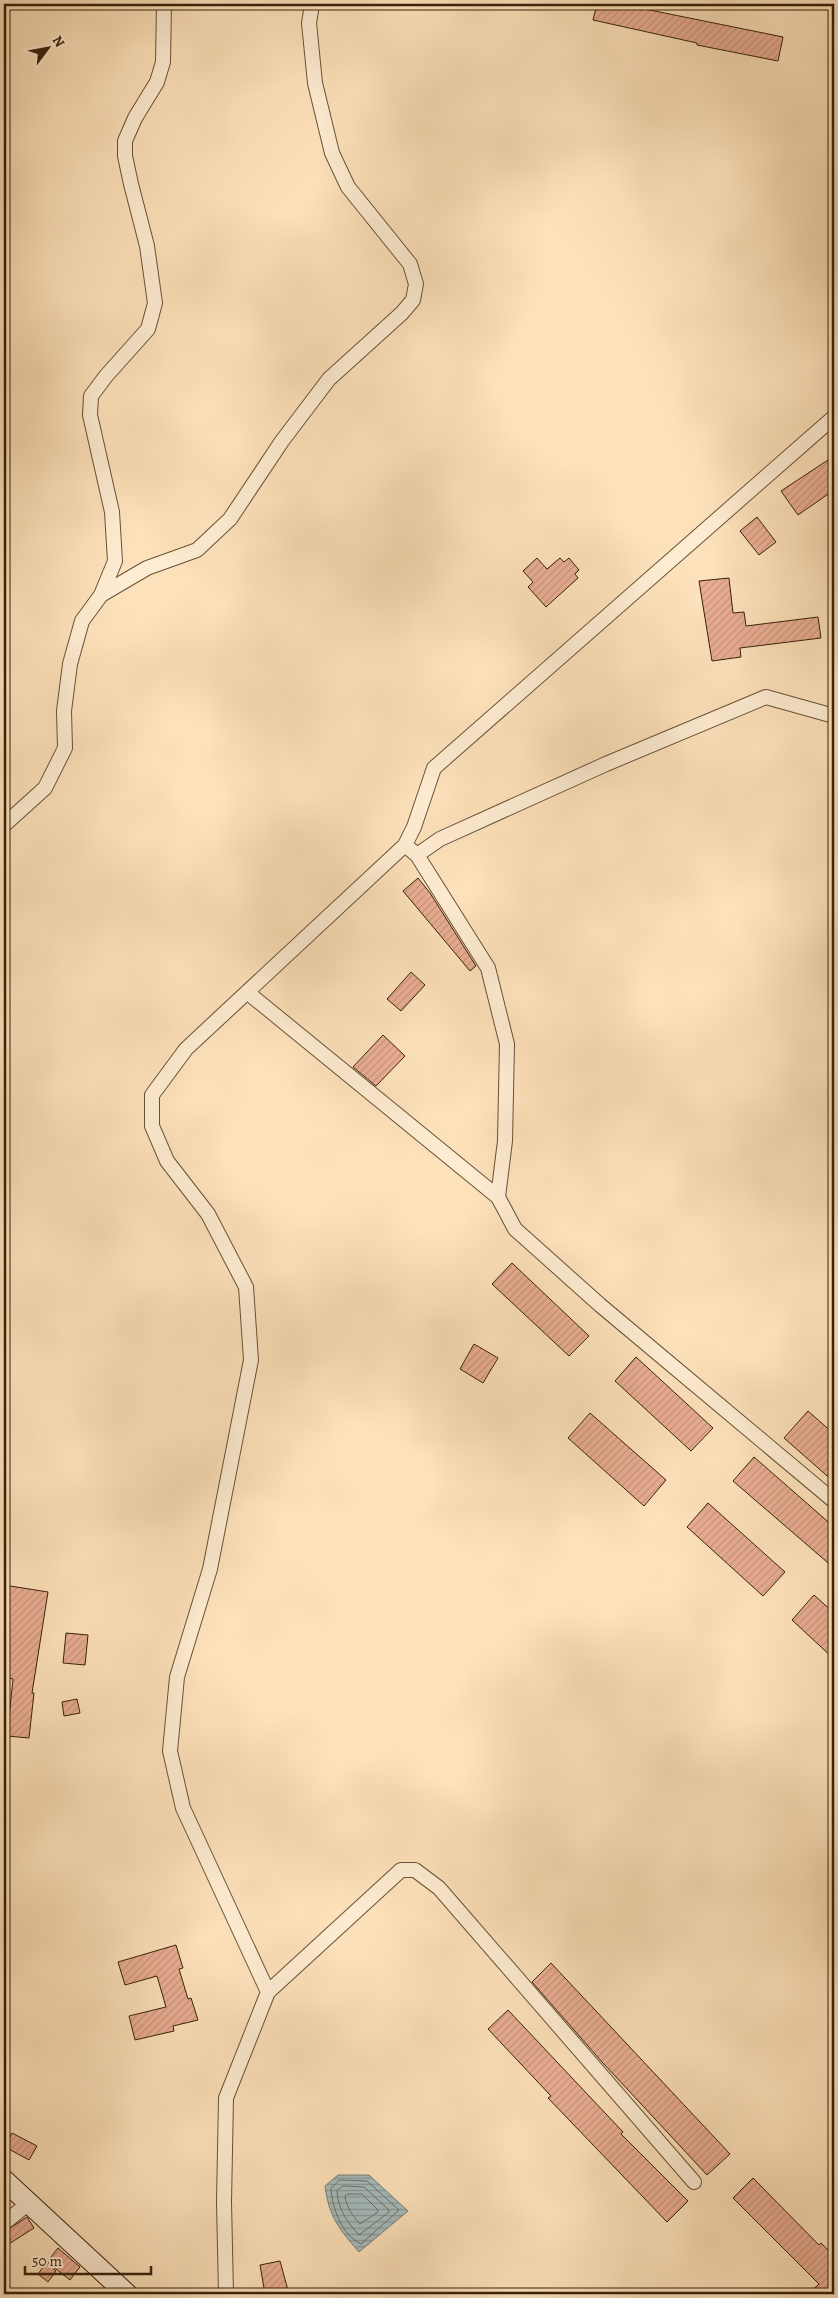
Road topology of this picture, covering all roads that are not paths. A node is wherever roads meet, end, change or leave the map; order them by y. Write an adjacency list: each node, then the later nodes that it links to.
1 (164, 4): 4 (street)
2 (312, 4): 4 (street)
3 (834, 417): 7 (street)
4 (101, 595): 6 (street)
5 (834, 716): 8 (street)
6 (4, 825)
7 (405, 845): 8 (street); 9 (street)
8 (417, 855): 10 (street)
9 (247, 992): 10 (street); 12 (street)
10 (498, 1197): 11 (street)
11 (834, 1501)
12 (268, 1992): 14 (street); 18 (street)
13 (4, 2180): 15 (street)
14 (694, 2182)
15 (29, 2203): 16 (street); 17 (street)
16 (4, 2223)
17 (127, 2294)
18 (226, 2294)

